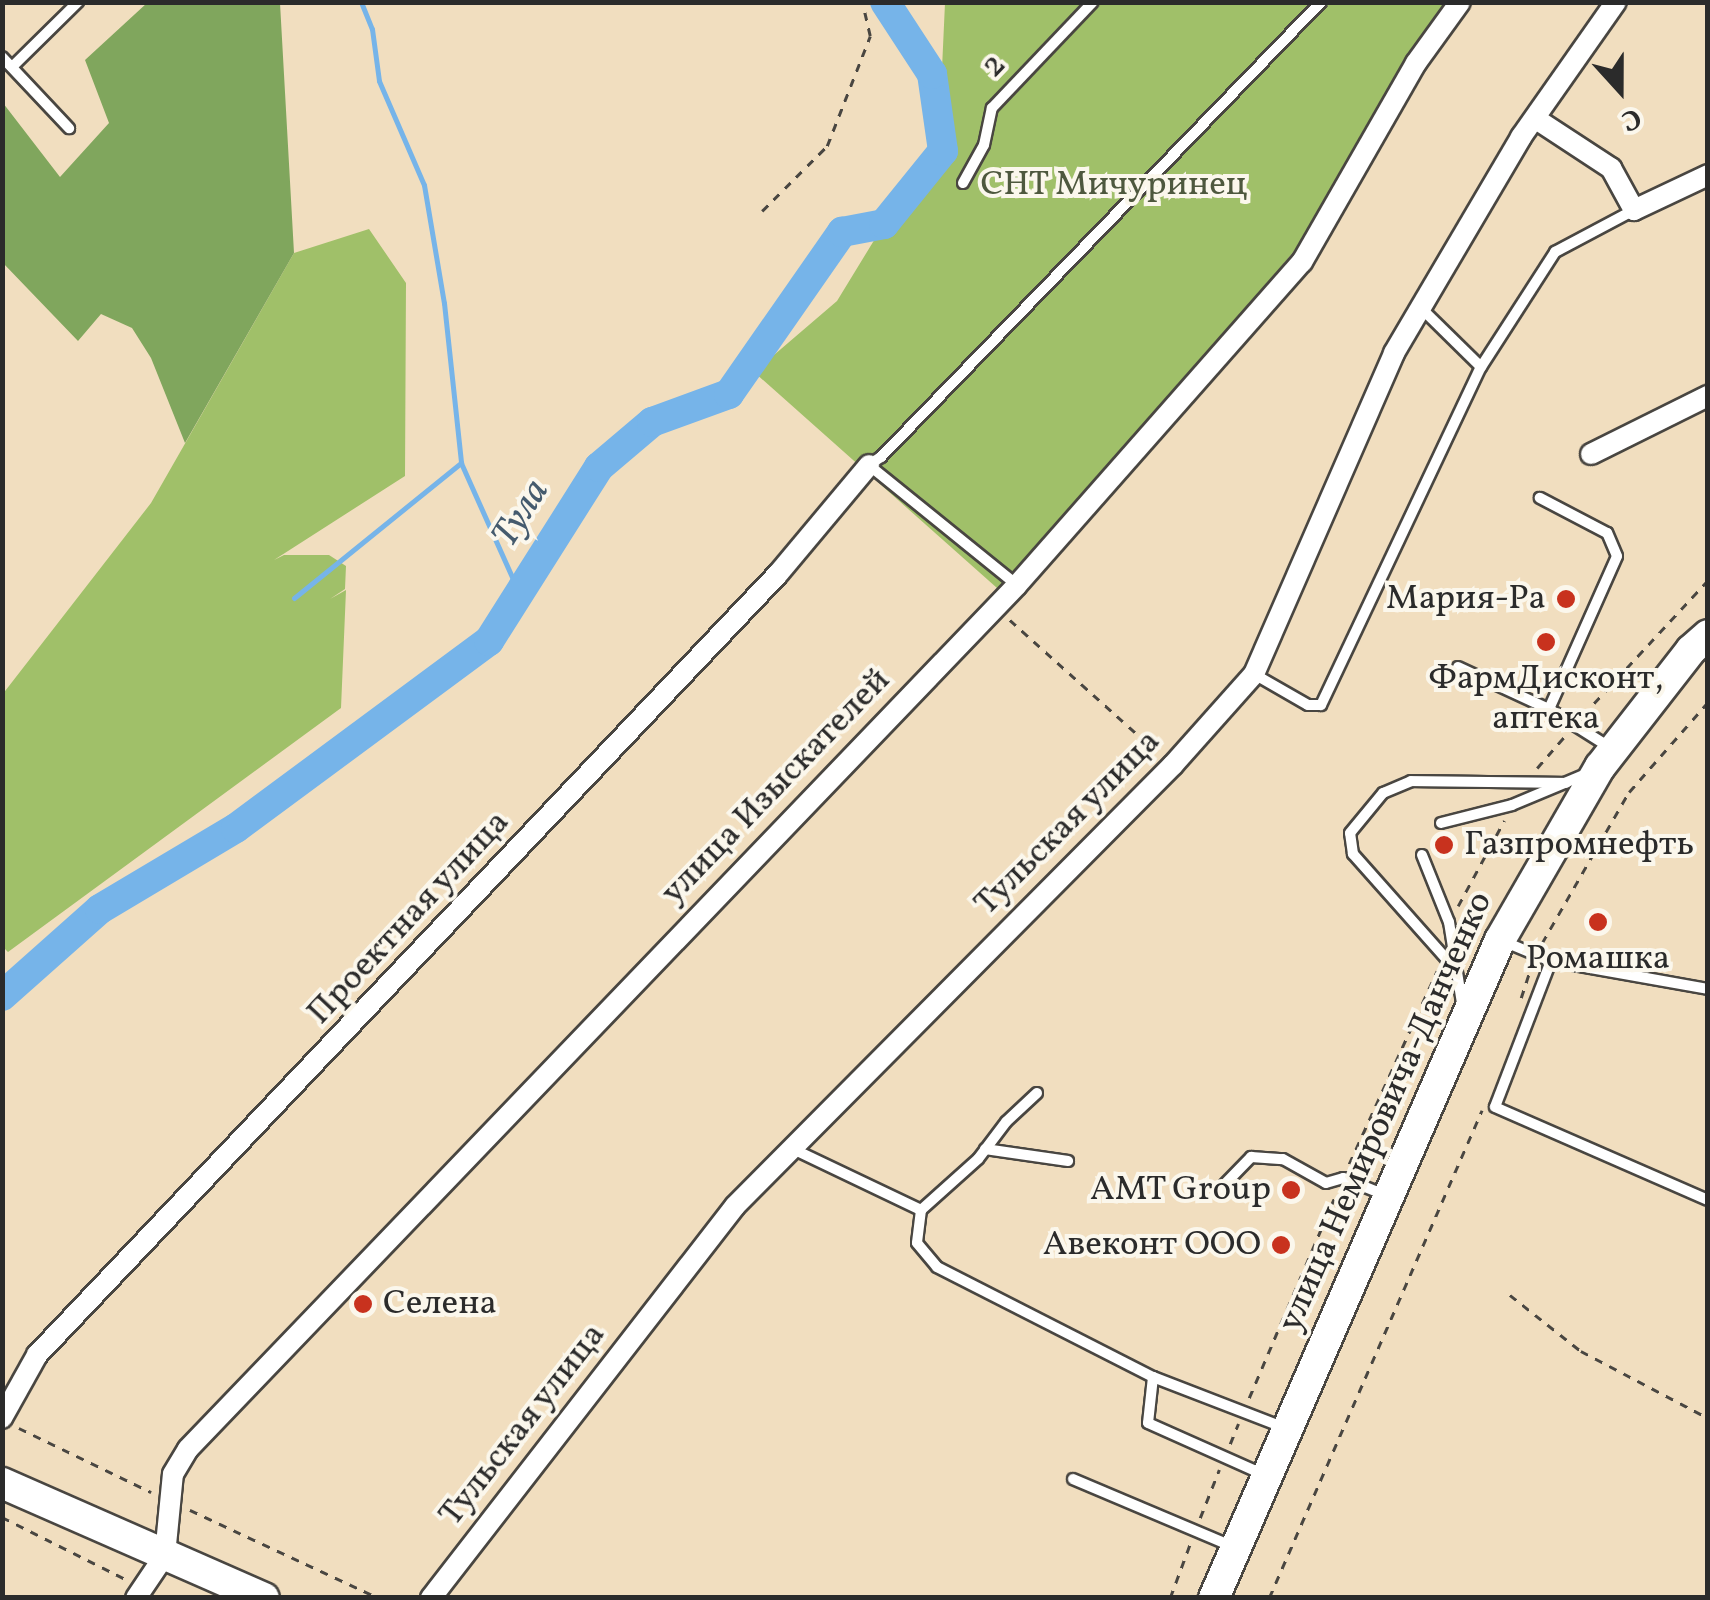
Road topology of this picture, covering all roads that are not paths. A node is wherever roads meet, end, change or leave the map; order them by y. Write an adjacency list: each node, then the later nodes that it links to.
1 (78, 2): 7 (lane)
2 (1093, 2): 11 (lane, 2)
3 (1321, 2): 17 (lane)
4 (1460, 2): 19 (street, улица Изыскателей)
5 (1616, 2): 8 (street, Тульская улица)
6 (2, 57): 7 (lane)
7 (12, 66): 9 (lane)
8 (1536, 119): 12 (street); 13 (street, Тульская улица)
9 (69, 128)
10 (1708, 175): 12 (street)
11 (963, 184)
12 (1634, 210): 14 (lane)
13 (1422, 308): 14 (lane); 22 (street, Тульская улица)
14 (1481, 366): 22 (lane)
15 (1708, 396): 16 (street)
16 (1591, 454)
17 (869, 465): 19 (lane); 42 (street, Проектная улица)
18 (1540, 498): 23 (lane)
19 (1012, 590): 48 (street, улица Изыскателей)
20 (1708, 635): 24 (main road, улица Немировича-Данченко)
21 (1458, 667): 23 (lane)
22 (1254, 674): 34 (street, Тульская улица)
23 (1549, 709): 24 (lane)
24 (1606, 758): 25 (lane); 28 (main road, улица Немировича-Данченко)
25 (1566, 783): 26 (lane); 30 (lane)
26 (1441, 823)
27 (1422, 855): 30 (lane)
28 (1500, 940): 29 (lane); 32 (main road, улица Немировича-Данченко)
29 (1551, 961): 31 (lane); 39 (lane)
30 (1457, 971): 32 (lane)
31 (1708, 989)
32 (1464, 1015): 38 (main road, улица Немировича-Данченко)
33 (1037, 1093): 35 (lane)
34 (793, 1149): 40 (lane); 51 (street, Тульская улица)
35 (985, 1149): 36 (lane); 40 (lane)
36 (1068, 1161)
37 (1220, 1190): 38 (lane)
38 (1386, 1196): 43 (main road, улица Немировича-Данченко)
39 (1708, 1200)
40 (921, 1210): 41 (lane)
41 (1153, 1377): 43 (lane); 44 (lane)
42 (11, 1423)
43 (1286, 1428): 44 (main road, улица Немировича-Данченко)
44 (1266, 1476): 47 (main road, улица Немировича-Данченко)
45 (1073, 1479): 47 (lane)
46 (2, 1482): 48 (main road)
47 (1234, 1548): 52 (main road, улица Немировича-Данченко)
48 (165, 1556): 49 (street, улица Изыскателей); 50 (main road)
49 (140, 1592)
50 (264, 1598)
51 (432, 1598)
52 (1214, 1598)

